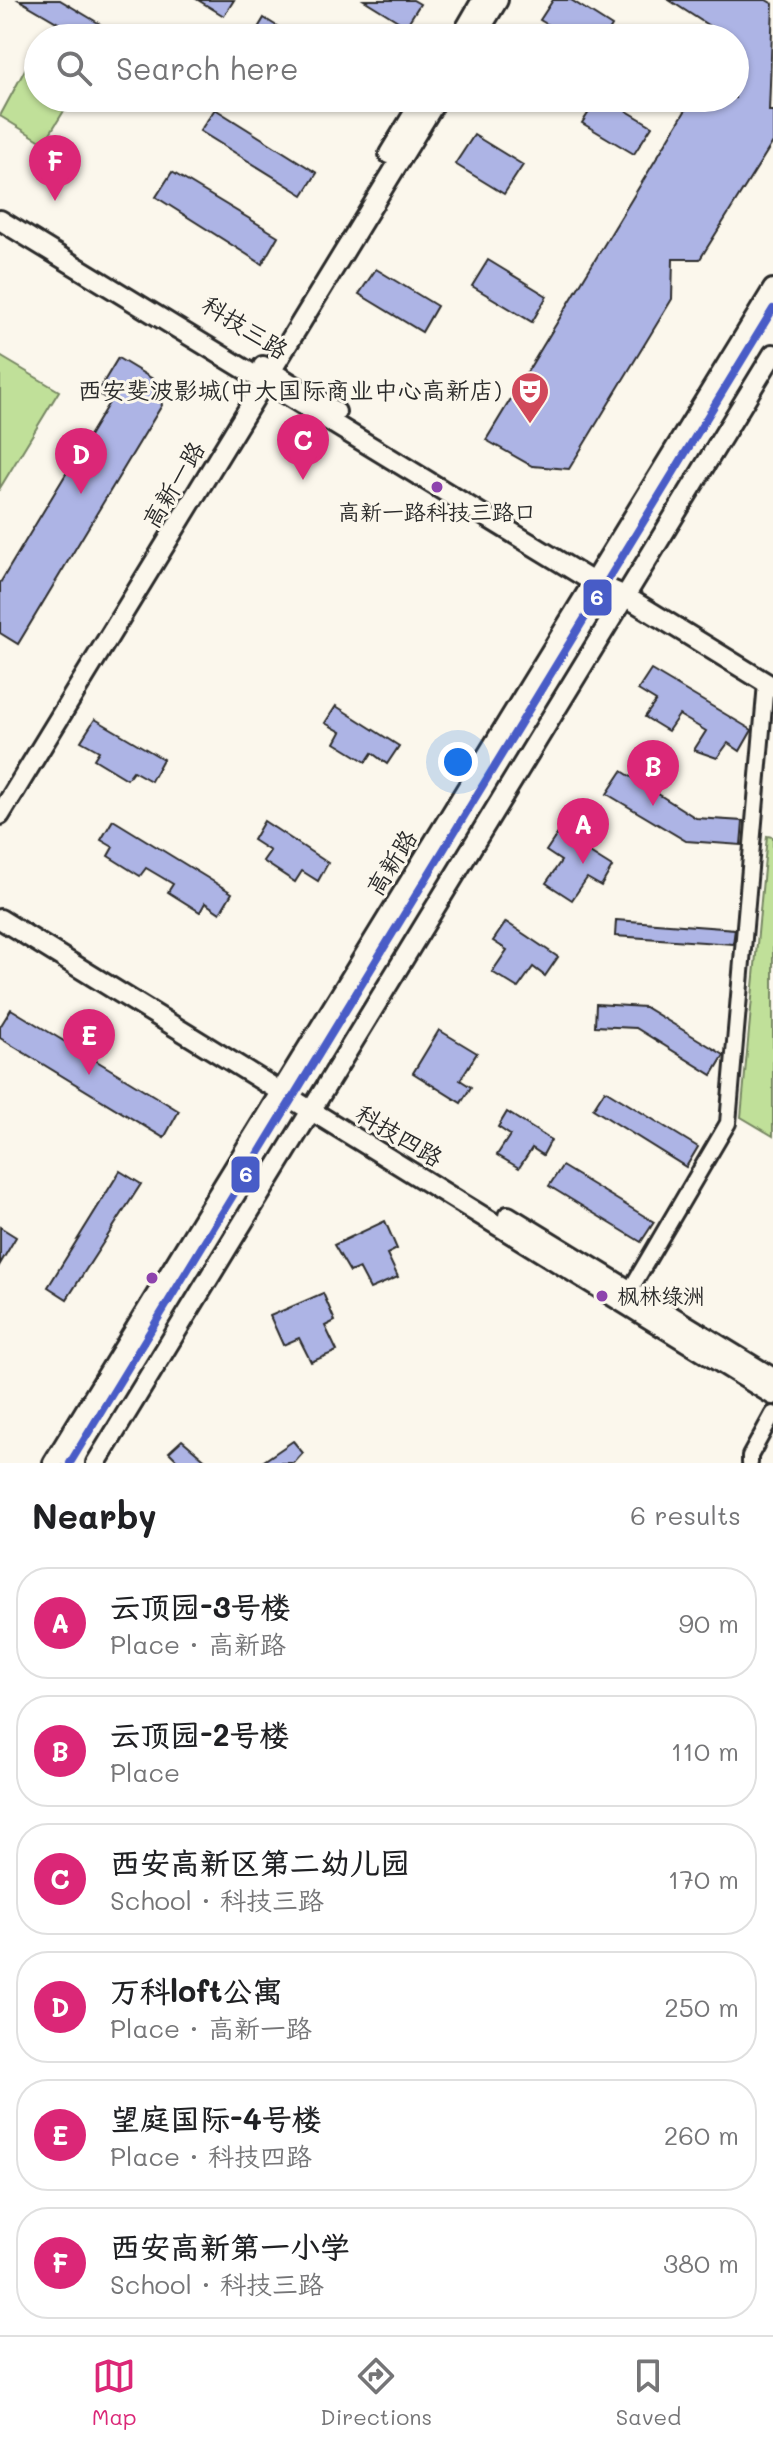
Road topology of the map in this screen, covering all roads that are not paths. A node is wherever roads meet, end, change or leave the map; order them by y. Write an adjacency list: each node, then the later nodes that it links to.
1 (482, 0): 3 (street)
2 (498, 0): 4 (street)
3 (468, 24)
4 (483, 24)
5 (415, 112): 11 (street, 高新一路)
6 (429, 112): 11 (street, 高新一路)
7 (0, 207): 11 (street, 科技三路)
8 (0, 220): 11 (street, 科技三路)
9 (773, 289): 12 (street, 高新路)
10 (773, 354): 13 (street)
11 (263, 374): 12 (street, 科技三路); 15 (street, 高新一路); 16 (street, 高新一路)
12 (597, 578): 13 (street, 科技三路); 19 (street, 高新路)
13 (625, 596): 14 (street, 科技三路); 20 (street)
14 (769, 685): 21 (street)
15 (0, 792)
16 (0, 815)
17 (0, 907): 19 (street, 科技四路)
18 (0, 919): 19 (street, 科技四路)
19 (283, 1087): 20 (street, 科技四路); 25 (street, 高新路)
20 (313, 1106): 21 (street, 科技四路); 26 (street)
21 (627, 1295): 22 (street, 科技四路); 23 (street, 科技四路)
22 (773, 1378)
23 (773, 1395)
24 (773, 1414): 27 (street)
25 (53, 1463)
26 (96, 1463)
27 (750, 1463)

